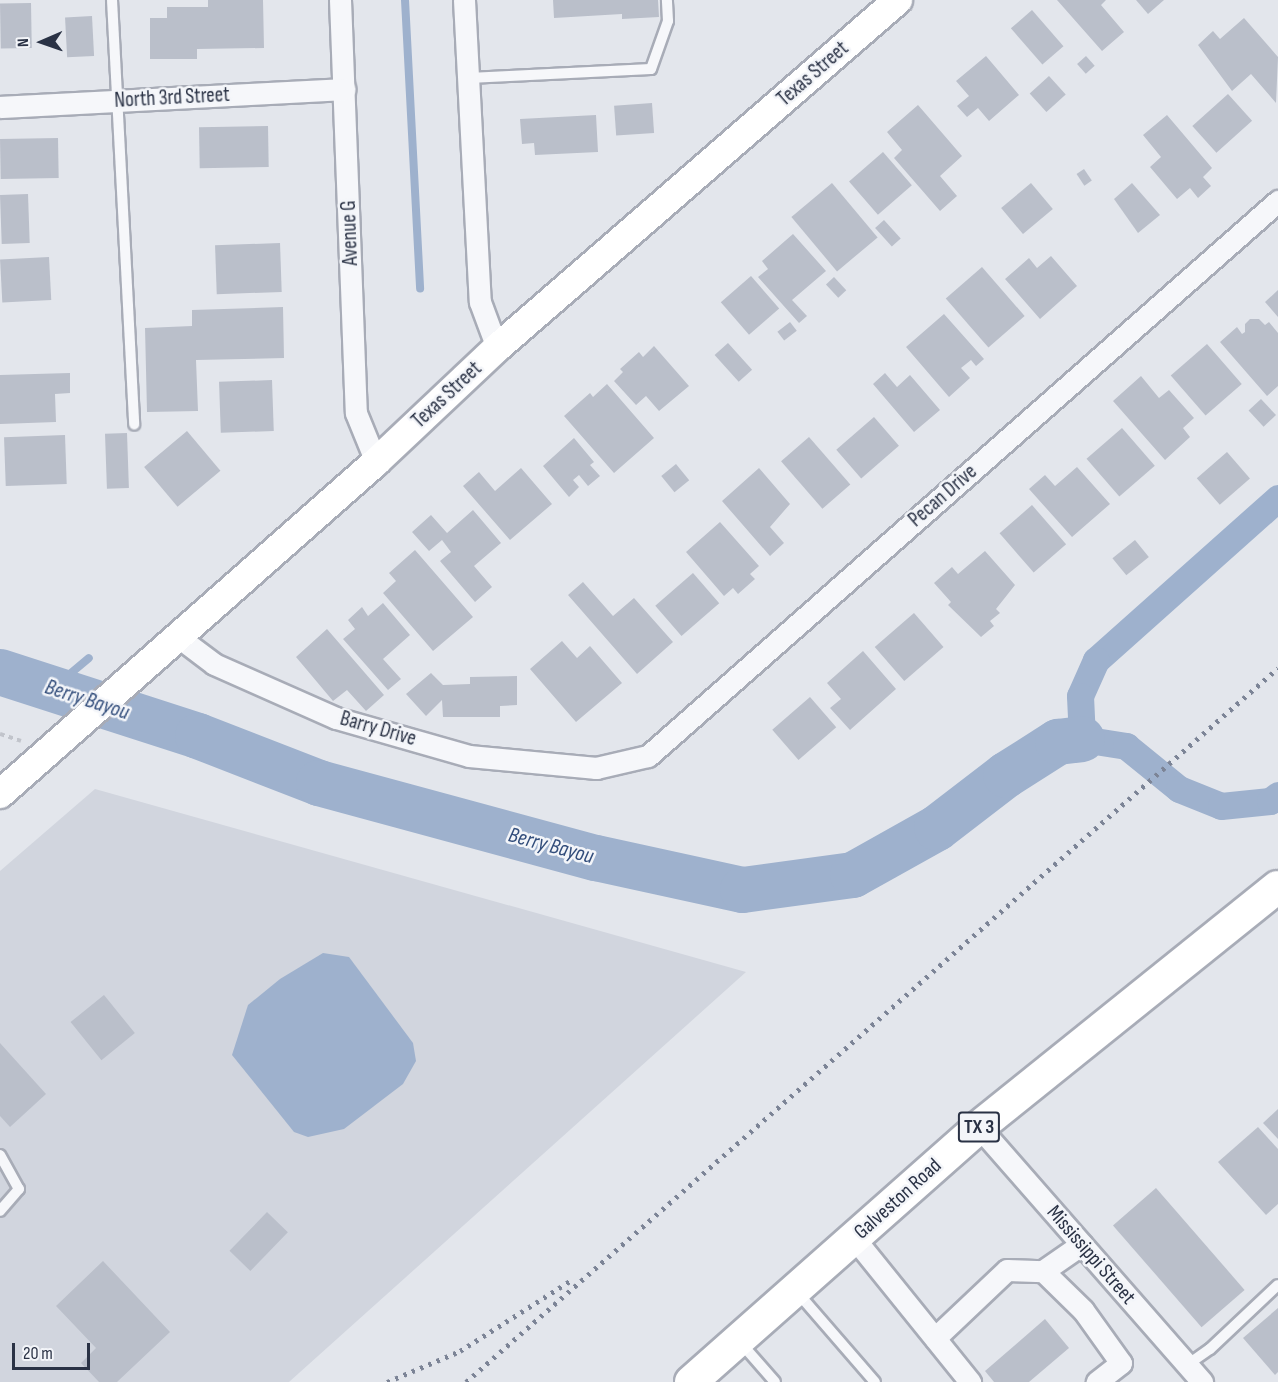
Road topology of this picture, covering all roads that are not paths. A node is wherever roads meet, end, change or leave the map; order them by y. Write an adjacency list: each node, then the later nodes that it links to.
1 (112, 0): 8 (lane)
2 (340, 0): 7 (street, Avenue G)
3 (465, 0): 6 (street)
4 (667, 0): 6 (lane)
5 (897, 0): 11 (street, Texas Street)
6 (469, 78): 11 (street)
7 (345, 89): 8 (street, North 3rd Street); 13 (street, Avenue G)
8 (117, 101): 9 (street, North 3rd Street); 12 (lane)
9 (0, 107)
10 (1278, 201): 15 (street, Pecan Drive)
11 (497, 348): 13 (street, Texas Street)
12 (134, 424)
13 (376, 462): 14 (street, Texas Street)
14 (177, 636): 15 (street, Barry Drive); 16 (street, Texas Street)
15 (596, 768)
16 (0, 794)
17 (1278, 887): 18 (main road, Galveston Road / TX 3)
18 (979, 1127): 21 (main road, Galveston Road / TX 3); 22 (street, Mississippi Street)
19 (0, 1155): 20 (lane)
20 (0, 1211)
21 (854, 1238): 25 (main road, Galveston Road / TX 3); 26 (street)
22 (1082, 1244): 23 (street); 28 (street, Mississippi Street)
23 (1043, 1271): 26 (street); 33 (street)
24 (1278, 1285): 28 (lane)
25 (795, 1290): 27 (main road, Galveston Road / TX 3); 31 (lane)
26 (935, 1338): 32 (street)
27 (738, 1340): 29 (main road, Galveston Road / TX 3); 30 (lane)
28 (1187, 1365): 34 (street, Mississippi Street)
29 (702, 1379)
30 (775, 1382)
31 (875, 1382)
32 (970, 1382)
33 (1097, 1382)
34 (1202, 1382)

